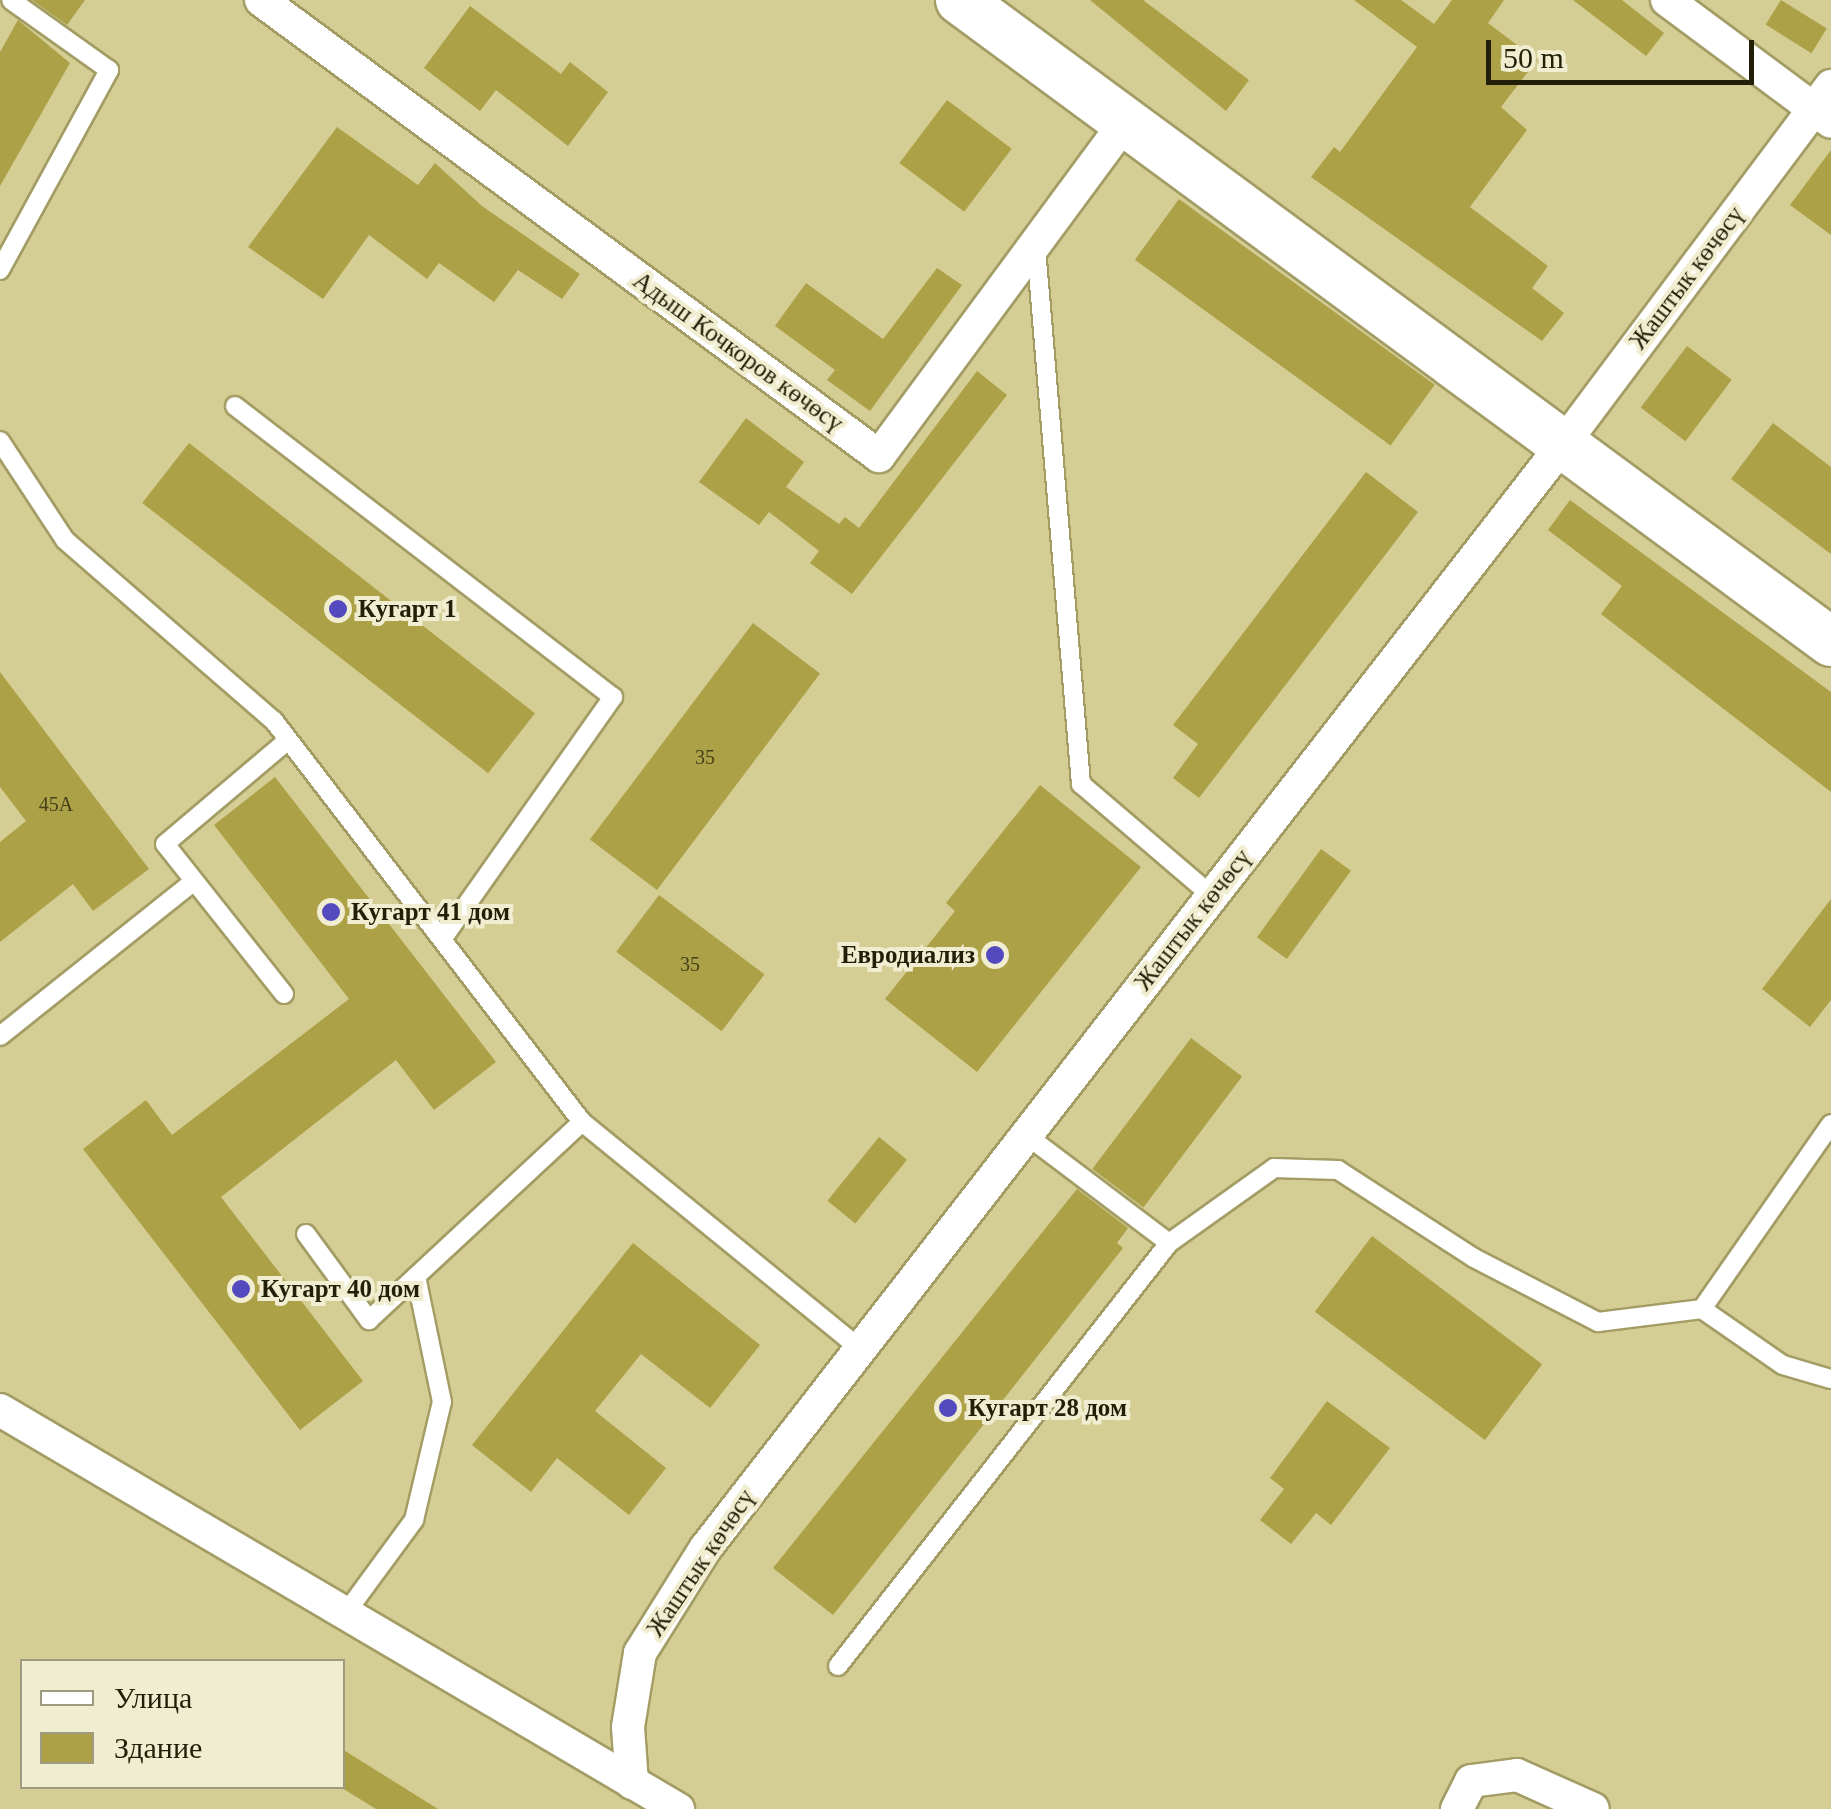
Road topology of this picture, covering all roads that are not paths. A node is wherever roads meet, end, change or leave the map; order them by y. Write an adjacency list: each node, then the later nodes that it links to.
1 (10, 0): 8 (lane)
2 (261, 0): 7 (street, Адыш Кочкоров көчөсү)
3 (960, 0): 6 (main road)
4 (1667, 0): 5 (street)
5 (1825, 106): 11 (street, Жаштык көчөсү)
6 (1127, 120): 7 (street, Адыш Кочкоров көчөсү); 11 (main road)
7 (1036, 244): 15 (lane)
8 (0, 270)
9 (235, 406): 16 (lane)
10 (0, 441): 13 (lane)
11 (1564, 443): 12 (main road); 15 (street, Жаштык көчөсү)
12 (1831, 642)
13 (288, 740): 14 (lane); 16 (lane)
14 (194, 881): 17 (lane); 18 (lane)
15 (1212, 896): 21 (street, Жаштык көчөсү)
16 (442, 940): 19 (lane)
17 (284, 994)
18 (0, 1036)
19 (582, 1122): 24 (lane); 26 (lane)
20 (1831, 1124): 25 (lane)
21 (1026, 1135): 23 (lane); 26 (street, Жаштык көчөсү)
22 (306, 1234): 24 (lane)
23 (1169, 1243): 25 (lane); 30 (lane)
24 (416, 1276): 29 (lane)
25 (1702, 1310): 27 (lane)
26 (860, 1349): 31 (street, Жаштык көчөсү)
27 (1831, 1378)
28 (0, 1410): 29 (street)
29 (344, 1614): 31 (street)
30 (838, 1666)
31 (632, 1784): 32 (street)
32 (678, 1809)
33 (1457, 1809): 34 (street)
34 (1593, 1809)

